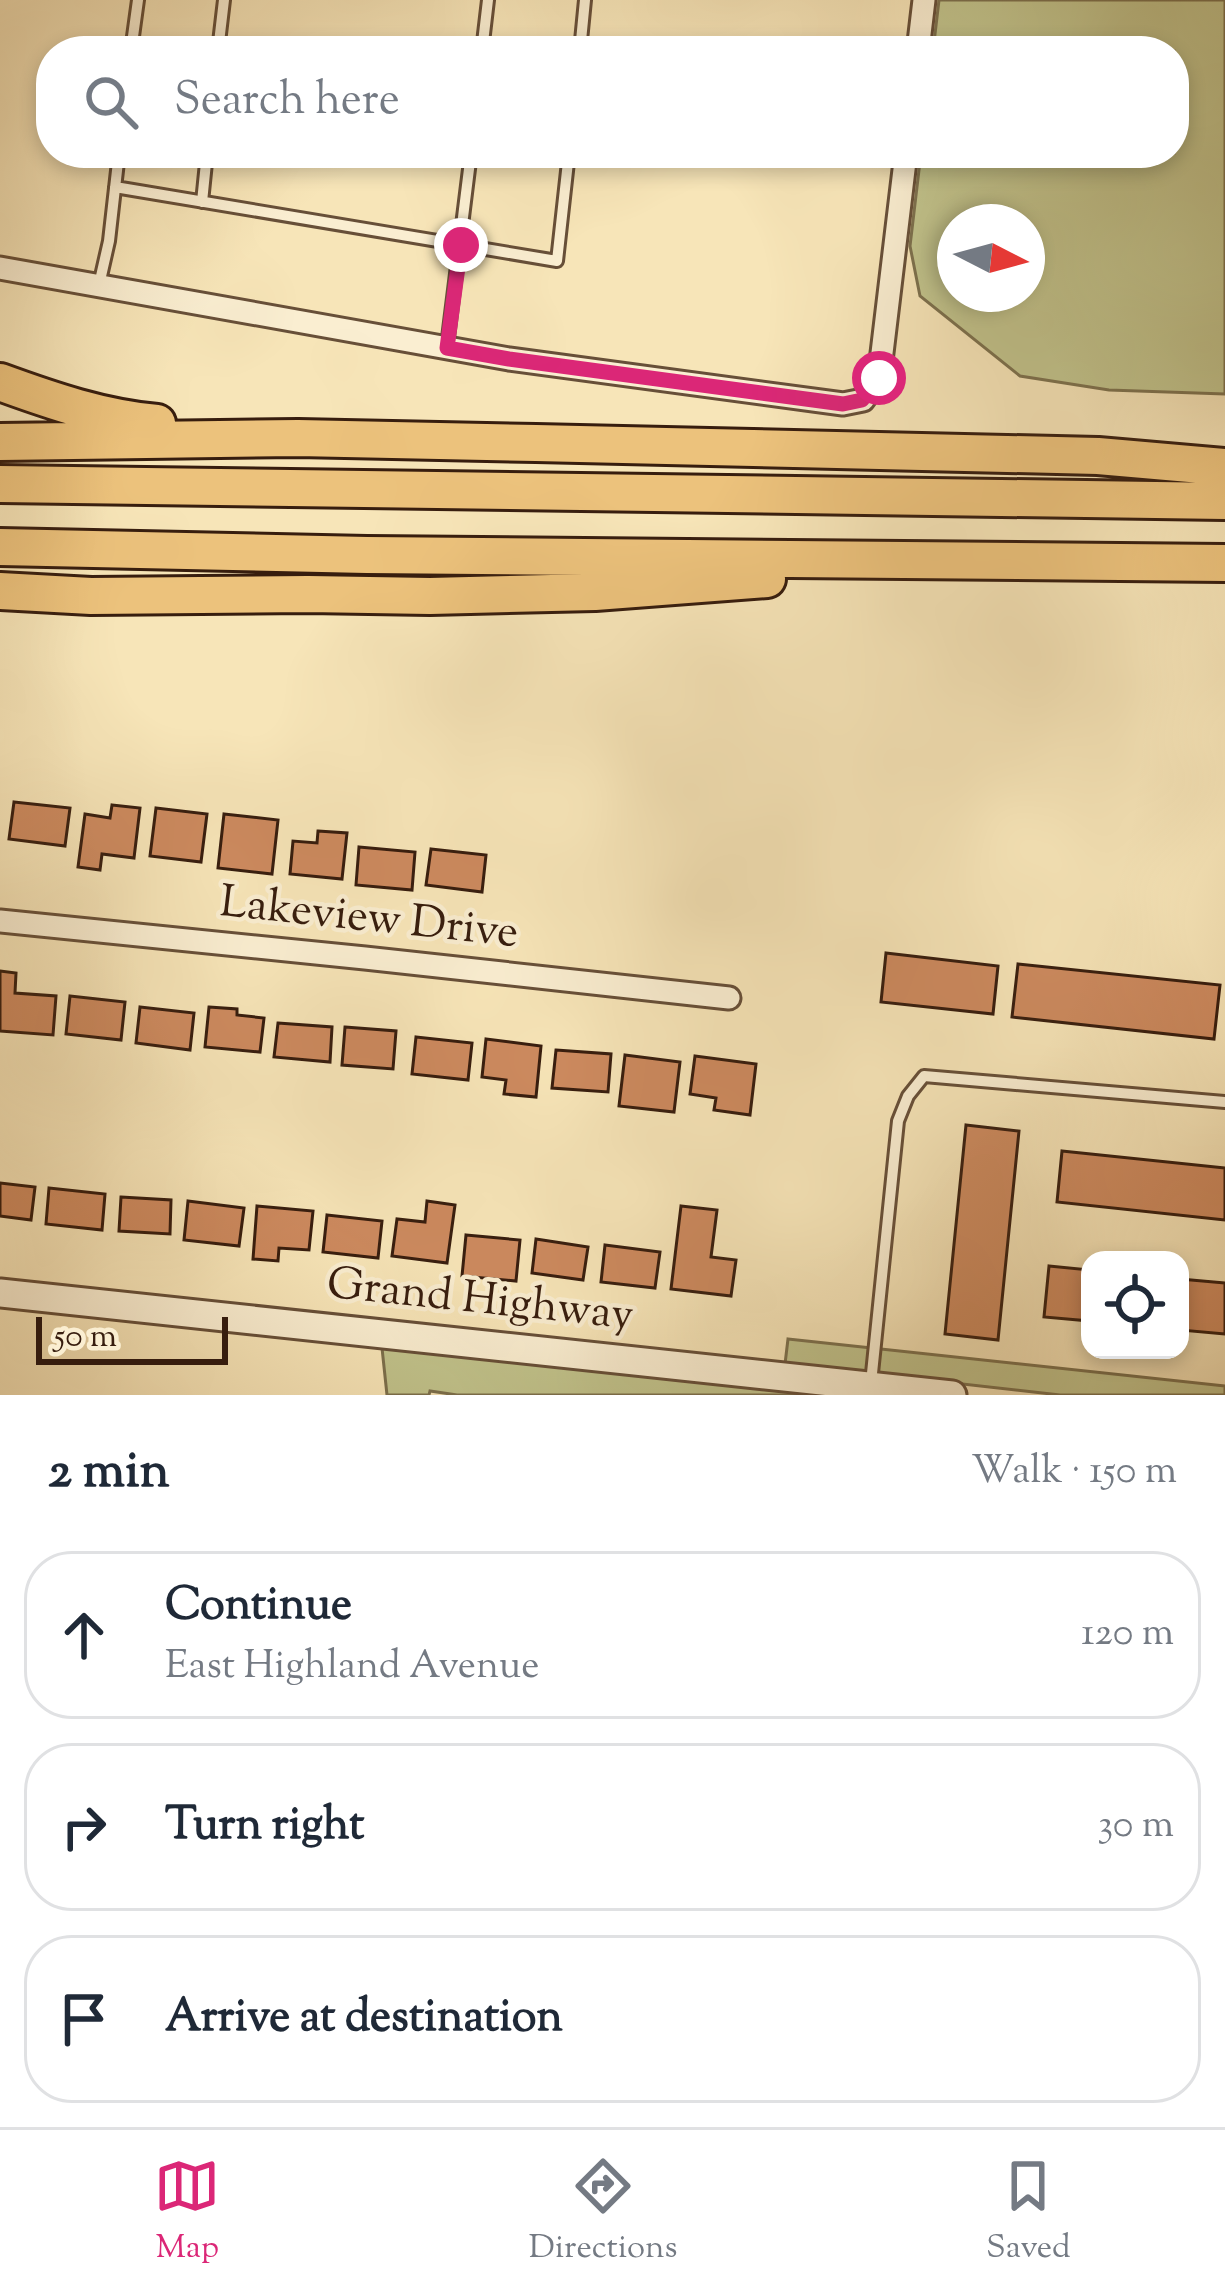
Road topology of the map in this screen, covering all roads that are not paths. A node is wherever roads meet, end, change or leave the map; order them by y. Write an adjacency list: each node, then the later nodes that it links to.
1 (138, 0): 6 (lane)
2 (224, 0): 7 (lane)
3 (488, 0): 8 (lane)
4 (585, 0): 9 (lane)
5 (924, 0): 10 (street)
6 (133, 36)
7 (220, 36)
8 (484, 36)
9 (581, 36)
10 (920, 36)
11 (117, 168): 16 (lane)
12 (205, 168): 17 (lane)
13 (469, 168): 18 (lane)
14 (567, 168): 18 (lane)
15 (904, 168): 21 (street)
16 (115, 187): 17 (lane); 20 (lane)
17 (202, 202): 18 (lane)
18 (461, 245): 21 (lane)
19 (0, 268): 20 (street)
20 (99, 285): 21 (street)
21 (447, 348)
22 (0, 382): 23 (highway)
23 (298, 438): 24 (highway); 25 (highway)
24 (0, 442)
25 (1225, 467)
26 (0, 484): 27 (highway)
27 (1225, 501)
28 (0, 547): 29 (highway)
29 (998, 560): 30 (highway); 32 (highway)
30 (1225, 562)
31 (0, 591): 32 (highway)
32 (91, 596): 33 (highway)
33 (0, 619)
34 (0, 921): 35 (street, Lakeview Drive)
35 (729, 998)
36 (1225, 1102): 38 (lane)
37 (0, 1293): 39 (street, Grand Highway)
38 (871, 1386): 39 (street, Grand Highway); 40 (street, Grand Highway)
39 (815, 1388)
40 (952, 1395)

